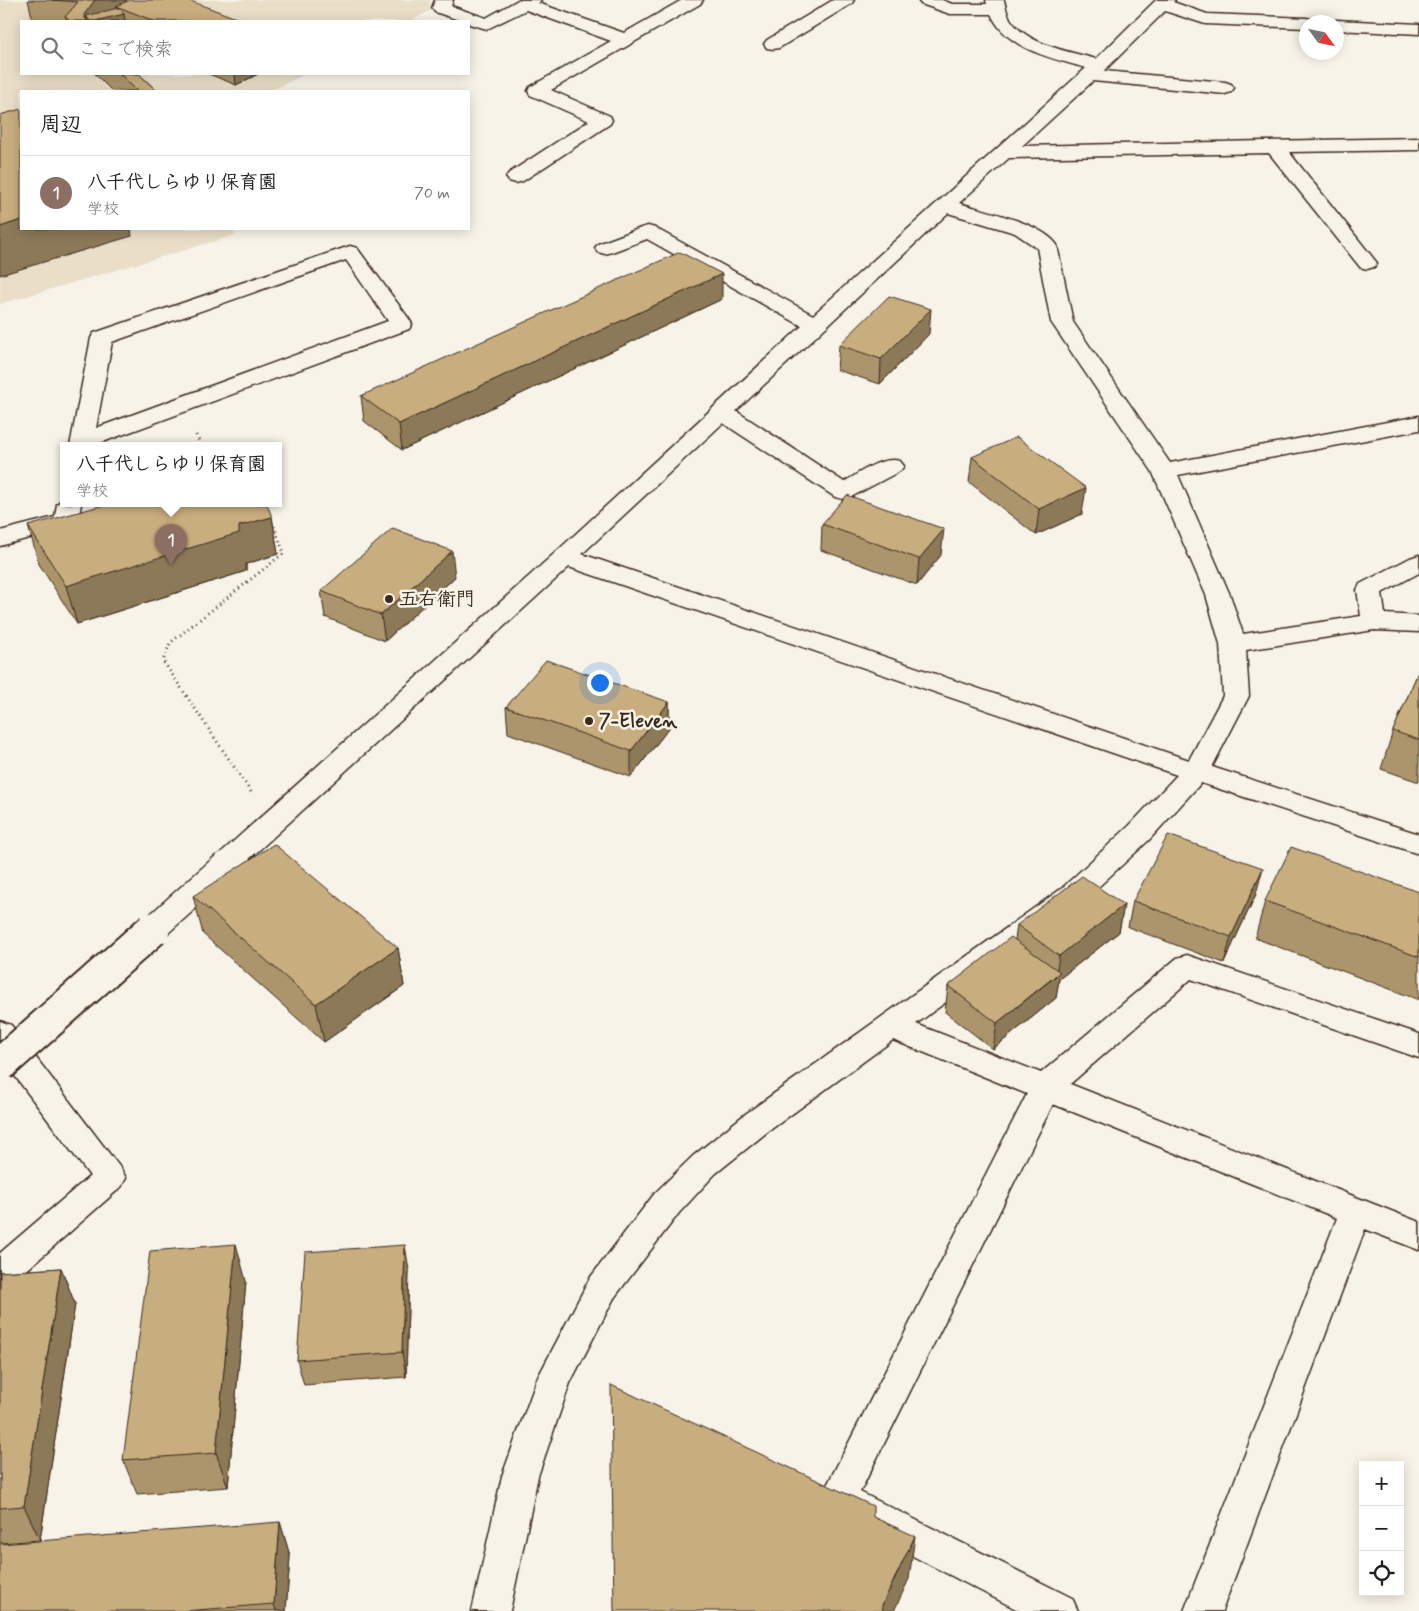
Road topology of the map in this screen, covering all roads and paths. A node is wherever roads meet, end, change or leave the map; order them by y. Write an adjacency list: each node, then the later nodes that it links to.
1 (444, 0): 5 (street)
2 (694, 0): 11 (street)
3 (845, 0): 12 (street)
4 (928, 0): 7 (street)
5 (528, 2): 11 (street)
6 (1164, 2): 8 (street); 13 (street)
7 (996, 5): 13 (street)
8 (1299, 24)
9 (1344, 25): 10 (street)
10 (1419, 29)
11 (626, 40): 18 (street)
12 (773, 44)
13 (1094, 70): 14 (street); 17 (street)
14 (1225, 88)
15 (1419, 144): 16 (street)
16 (1275, 147): 17 (street); 21 (street)
17 (1003, 152): 19 (street)
18 (516, 177)
19 (945, 205): 22 (street); 28 (street)
20 (605, 248): 22 (street)
21 (1367, 263)
22 (815, 325): 23 (street)
23 (722, 412): 27 (street); 32 (street)
24 (1419, 423): 28 (street)
25 (81, 442): 26 (street)
26 (86, 442)
27 (892, 466)
28 (1164, 471): 36 (street)
29 (68, 507): 31 (street)
30 (271, 520): 38 (path)
31 (0, 539)
32 (564, 557): 37 (street); 38 (street)
33 (1419, 564): 34 (street)
34 (1374, 622): 35 (street); 36 (street)
35 (1419, 624)
36 (1234, 644): 37 (street)
37 (1196, 772): 39 (street); 40 (street)
38 (273, 822): 43 (street, bridge)
39 (1419, 844)
40 (892, 1027): 44 (street); 48 (street)
41 (0, 1033): 47 (street)
42 (1419, 1046): 44 (street)
43 (0, 1066)
44 (1045, 1088): 45 (street); 49 (street)
45 (1355, 1212): 46 (street); 50 (street)
46 (1419, 1236)
47 (0, 1273)
48 (491, 1611)
49 (1059, 1611)
50 (1203, 1611)

